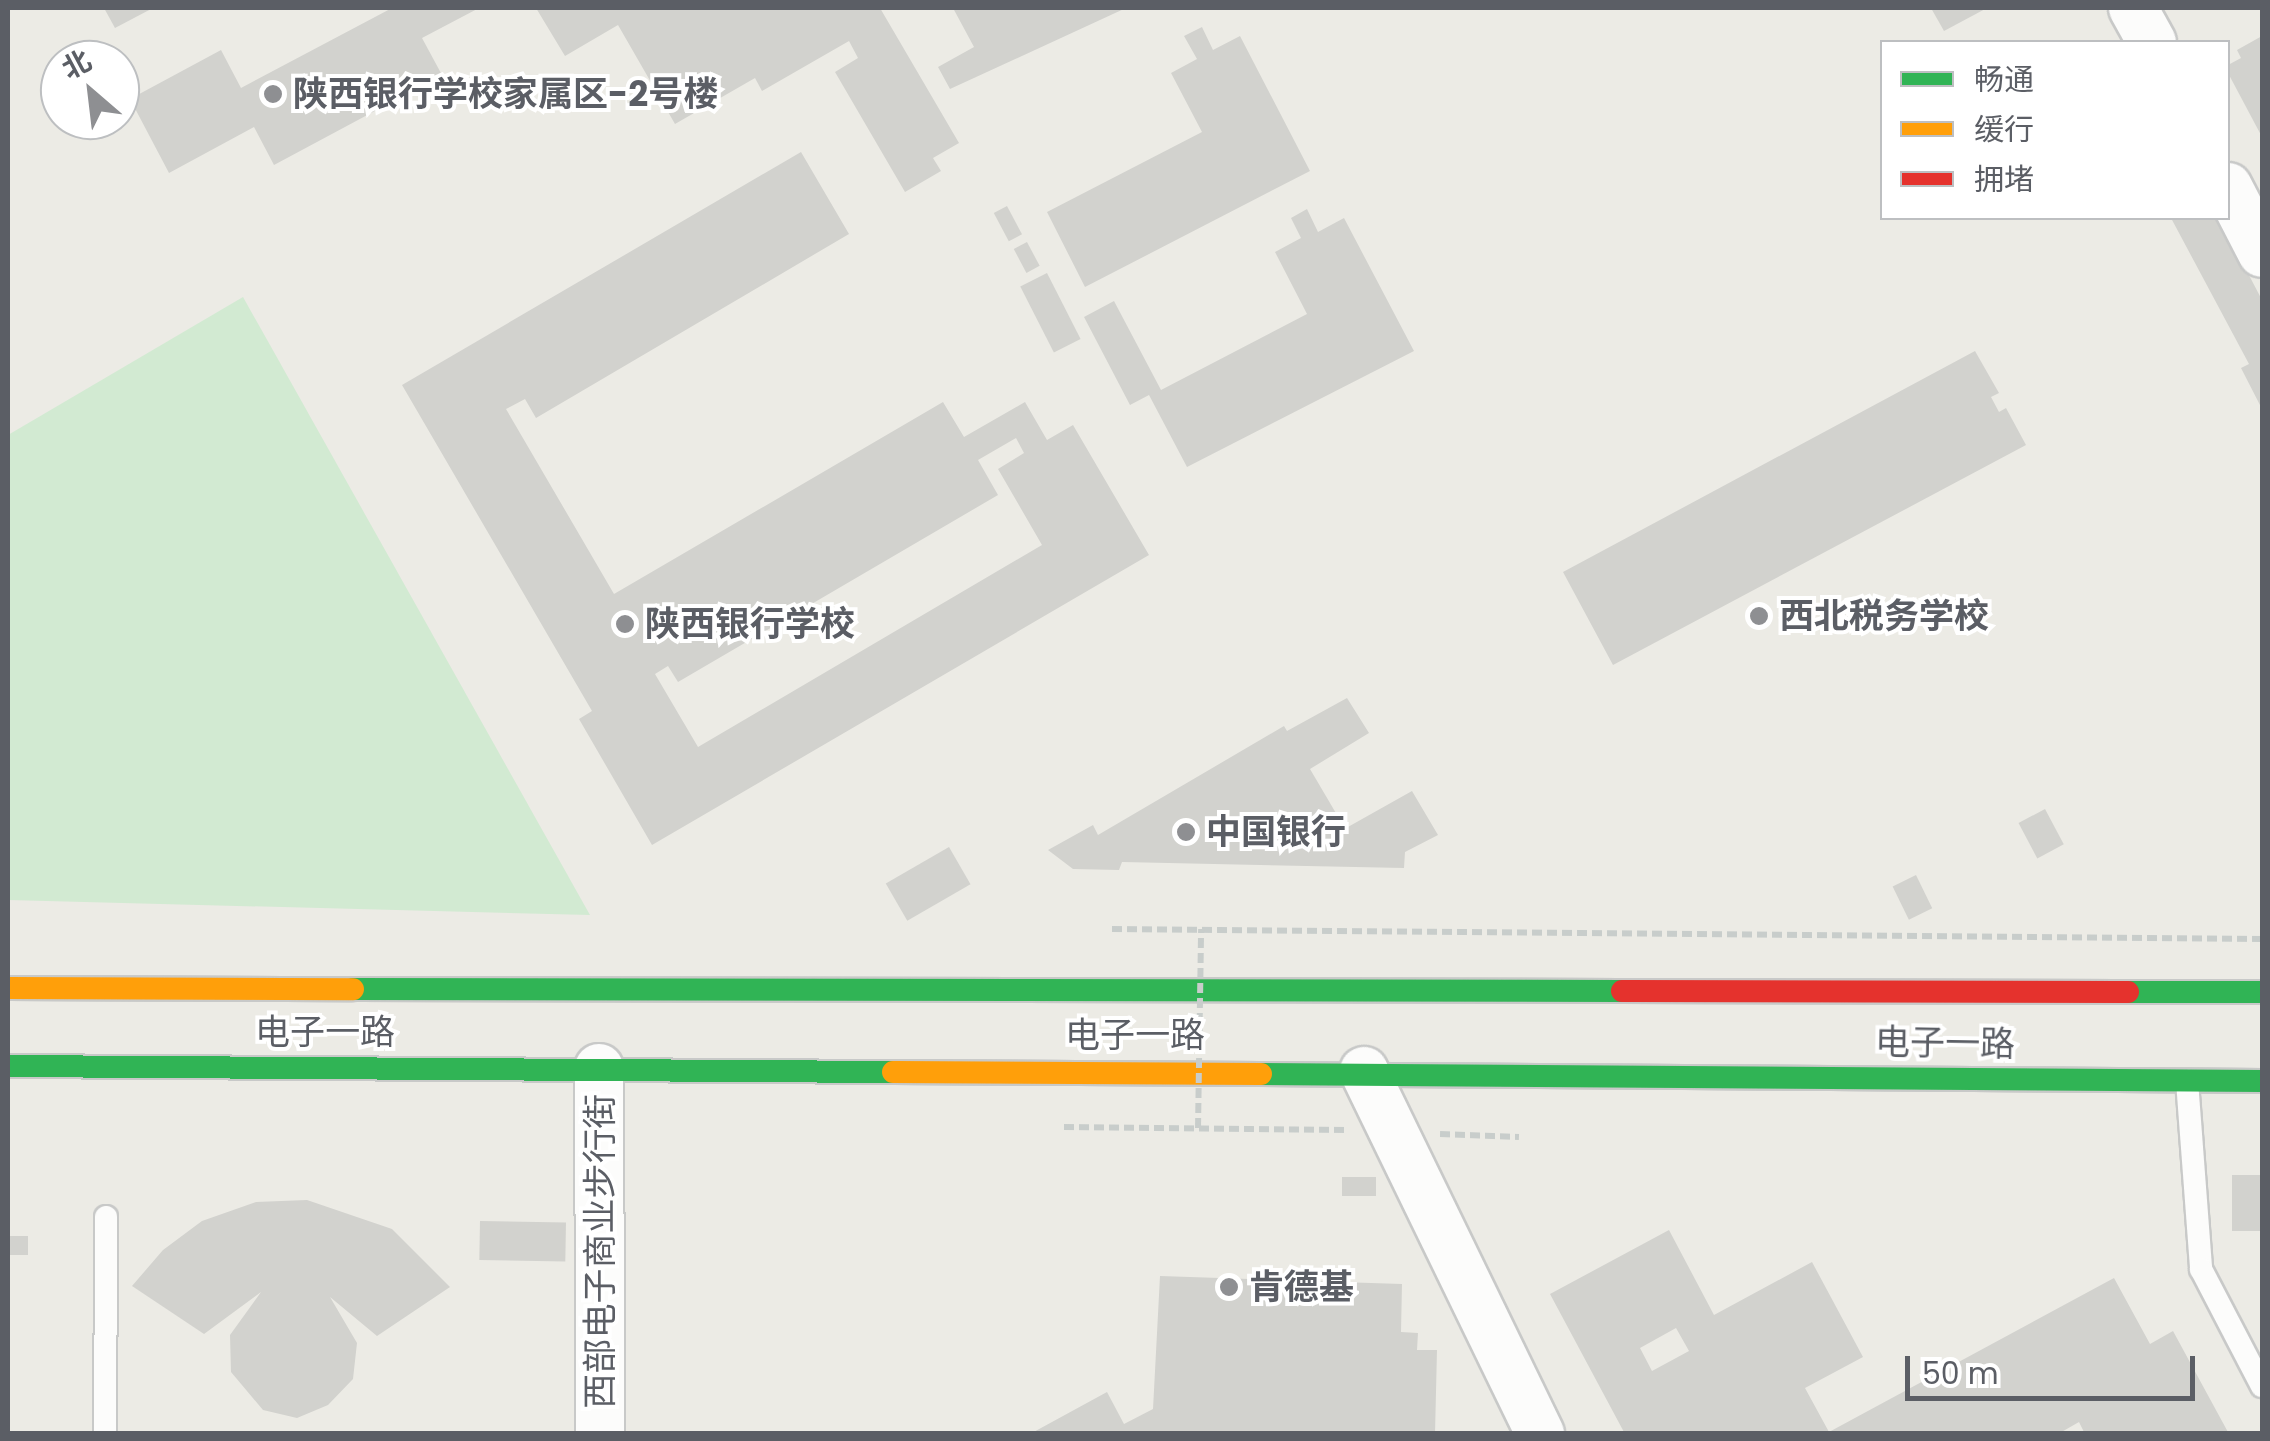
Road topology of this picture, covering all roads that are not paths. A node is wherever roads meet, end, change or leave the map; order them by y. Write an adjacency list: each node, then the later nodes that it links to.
1 (2134, 8): 2 (street)
2 (2151, 40)
3 (2230, 190): 4 (street)
4 (2262, 253)
5 (8, 988): 6 (main road, 电子一路)
6 (2262, 992)
7 (8, 1066): 8 (main road, 电子一路)
8 (600, 1068): 9 (main road, 电子一路); 15 (street, 西部电子商业步行街)
9 (1364, 1071): 10 (main road, 电子一路); 16 (street)
10 (2188, 1081): 11 (main road, 电子一路); 13 (lane)
11 (2262, 1081)
12 (106, 1216): 14 (lane)
13 (2262, 1386)
14 (104, 1434)
15 (600, 1434)
16 (1540, 1434)

